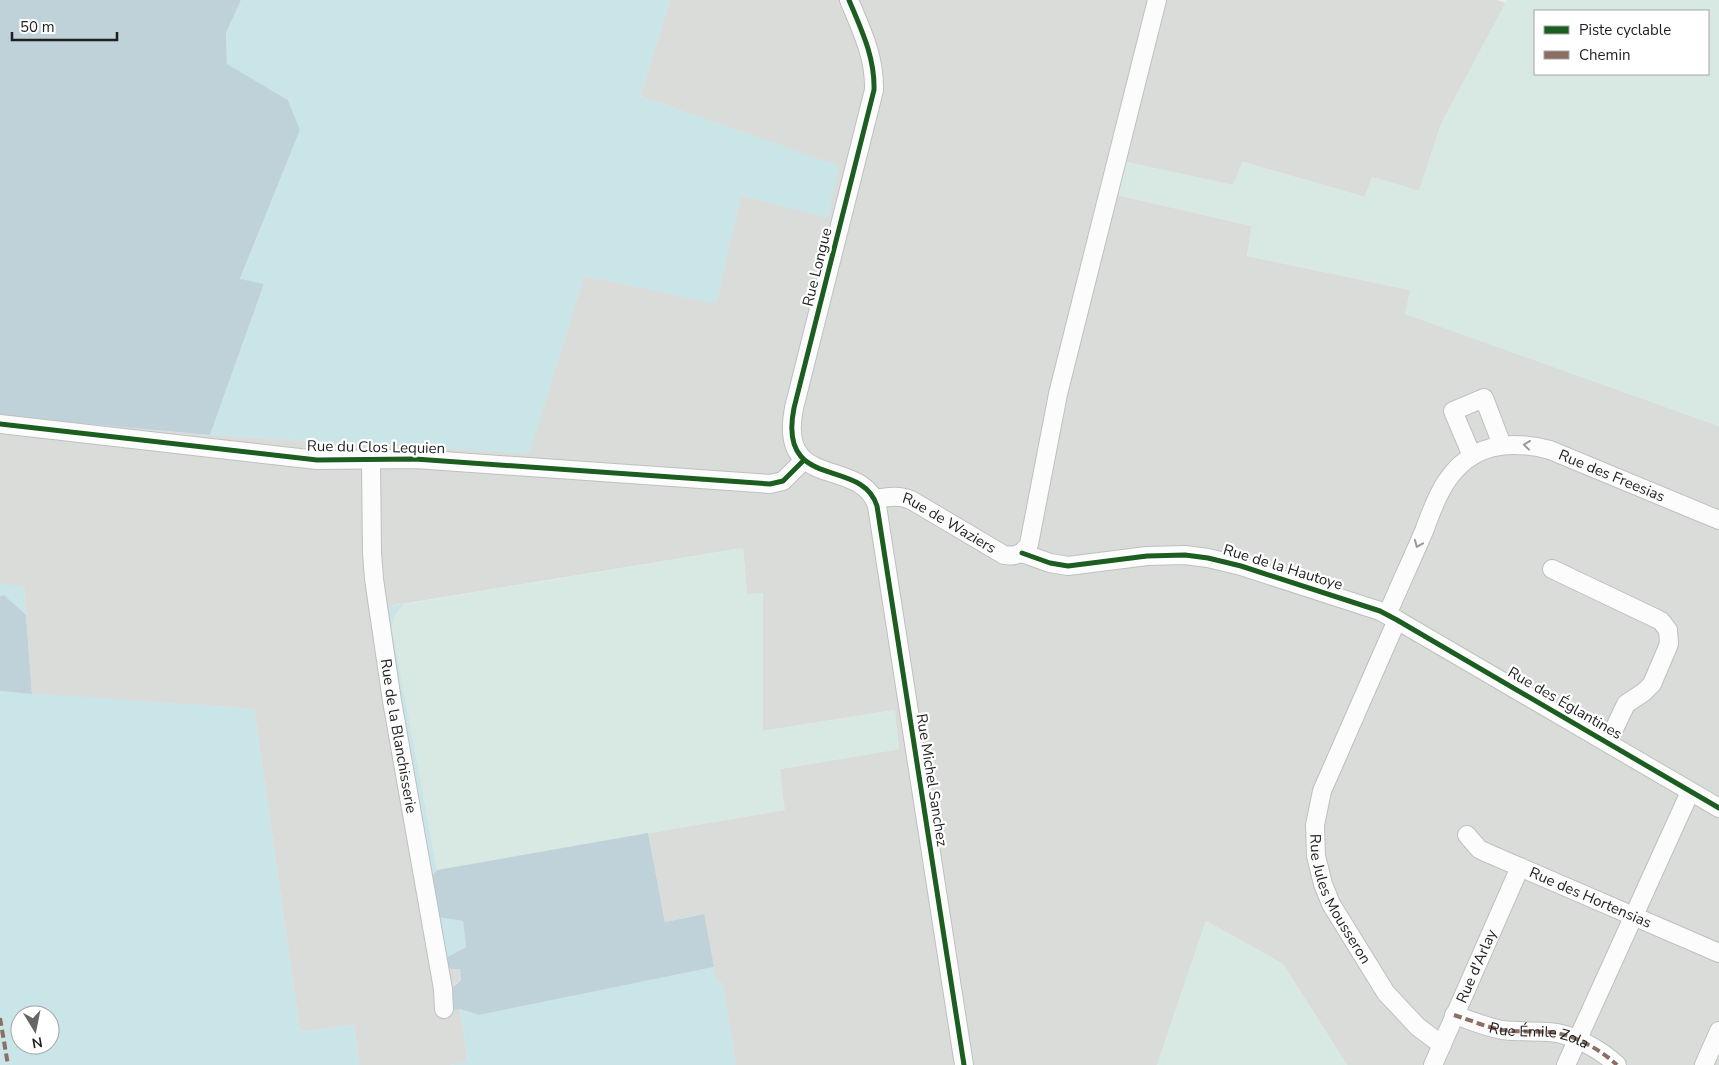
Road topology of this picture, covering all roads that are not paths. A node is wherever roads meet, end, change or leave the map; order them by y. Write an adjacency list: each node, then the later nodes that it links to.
1 (849, 0): 7 (street, Rue Longue)
2 (1157, 0): 10 (street)
3 (0, 424): 6 (street, Rue du Clos Lequien)
4 (1502, 445): 5 (street, Rue des Freesias); 5 (street); 9 (street, Rue des Freesias, one-way to 4)
5 (1472, 456): 12 (street, Rue des Freesias, one-way to 12)
6 (371, 460): 7 (street, Rue du Clos Lequien); 20 (street, Rue de la Blanchisserie)
7 (804, 460): 8 (street)
8 (875, 499): 10 (street, Rue de Waziers); 25 (street, Rue Michel Sanchez)
9 (1719, 520)
10 (1022, 553): 12 (street, Rue de la Hautoye)
11 (1552, 569): 13 (street)
12 (1392, 617): 13 (street, Rue des Églantines); 24 (street, Rue Jules Mousseron)
13 (1608, 742): 14 (street, Rue des Églantines)
14 (1690, 792): 15 (street, Rue des Églantines); 18 (street)
15 (1719, 808)
16 (1467, 835): 17 (street, Rue des Hortensias)
17 (1520, 867): 18 (street, Rue des Hortensias); 21 (street, Rue d'Arlay)
18 (1632, 916): 19 (street, Rue des Hortensias); 23 (street)
19 (1719, 953)
20 (444, 1009)
21 (1454, 1014): 23 (street, Rue Émile Zola); 24 (street, Rue d'Arlay)
22 (1719, 1031): 29 (street)
23 (1577, 1040): 27 (street); 28 (street, Rue Émile Zola)
24 (1442, 1045): 26 (street, Rue d'Arlay)
25 (964, 1065)
26 (1433, 1065)
27 (1566, 1065)
28 (1617, 1065)
29 (1704, 1065)

